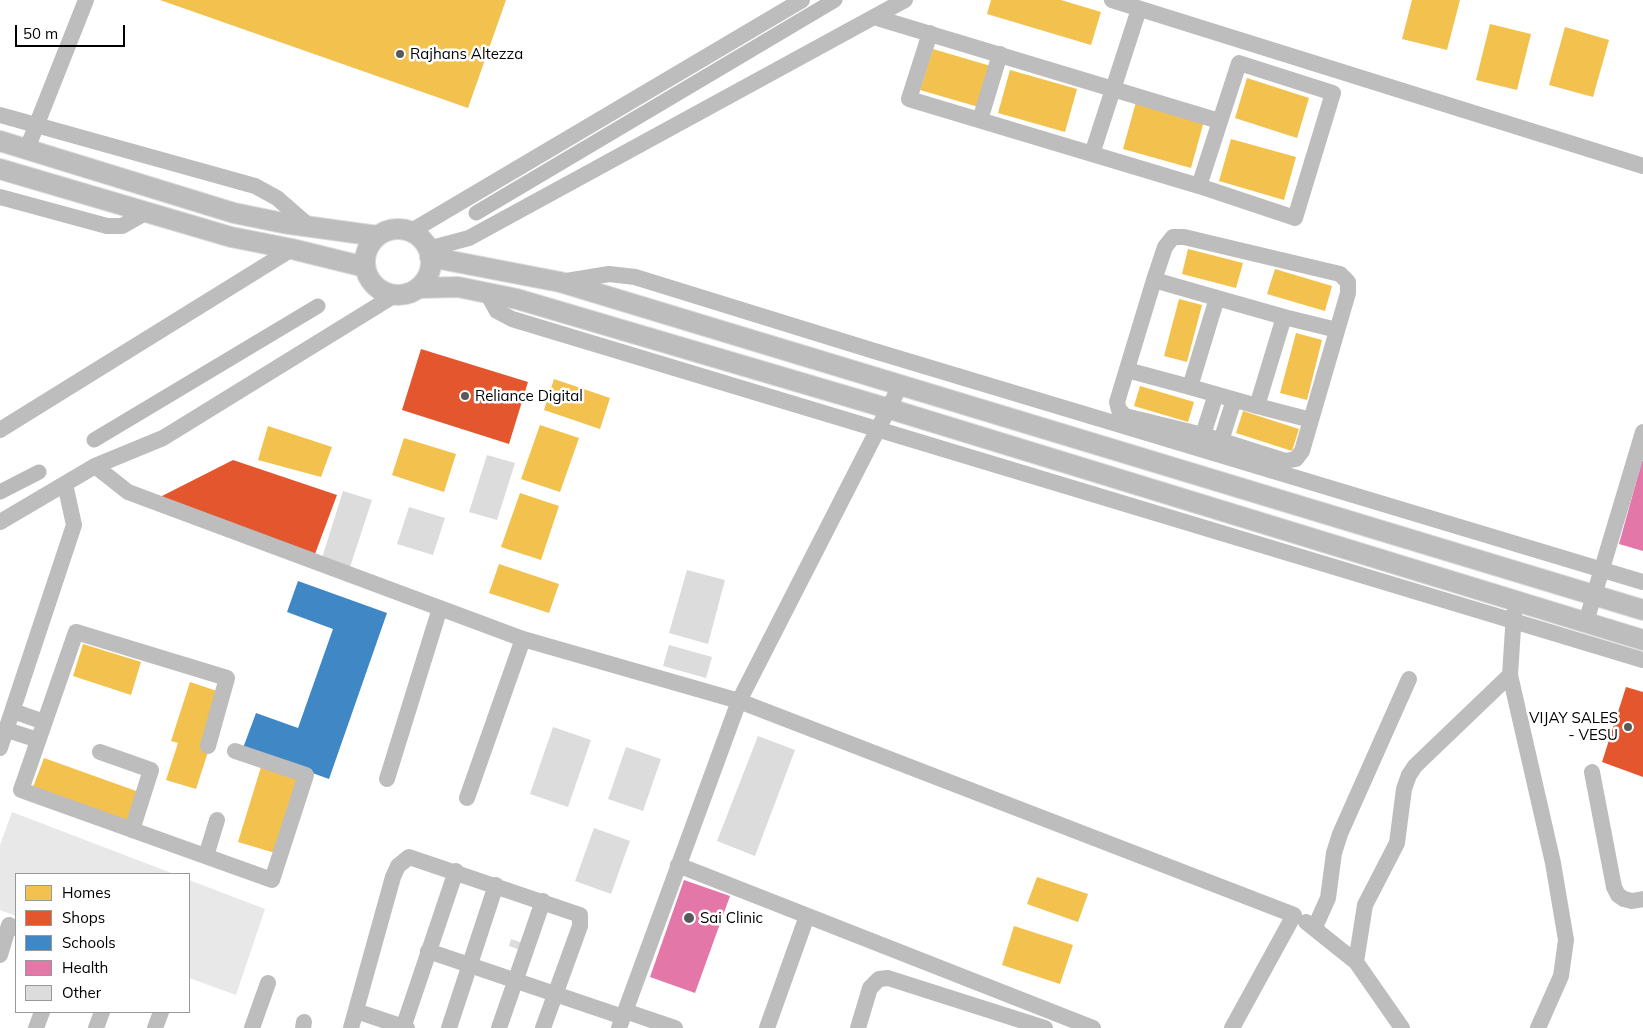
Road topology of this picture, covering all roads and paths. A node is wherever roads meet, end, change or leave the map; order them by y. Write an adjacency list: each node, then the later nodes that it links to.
1 (86, 0): 13 (street)
2 (802, 0): 23 (street)
3 (905, 0): 6 (street)
4 (1112, 0): 5 (street)
5 (1139, 9): 9 (street); 17 (street)
6 (880, 14): 7 (street); 26 (street)
7 (924, 29): 8 (street); 9 (street); 11 (street)
8 (1000, 54): 9 (street); 11 (street)
9 (1114, 83): 12 (street); 16 (street)
10 (0, 115): 13 (street)
11 (980, 120): 16 (street)
12 (1219, 121): 19 (street); 19 (street)
13 (37, 126): 15 (street); 22 (street)
14 (0, 141): 15 (main road)
15 (27, 149): 22 (main road)
16 (1092, 154): 19 (street)
17 (1643, 166)
18 (0, 169): 21 (main road)
19 (1199, 186)
20 (0, 197): 21 (street)
21 (147, 212): 25 (main road)
22 (309, 226): 24 (main road)
23 (410, 232): 24 (main road); 26 (main road)
24 (377, 236): 27 (main road)
25 (292, 249): 27 (main road); 44 (street)
26 (429, 253): 29 (main road); 30 (main road)
27 (365, 267): 32 (main road)
28 (1154, 280): 33 (street); 35 (street); 36 (street)
29 (560, 282): 37 (main road); 47 (street)
30 (419, 288): 31 (main road); 32 (main road)
31 (487, 293): 42 (main road); 45 (street)
32 (395, 295): 49 (street)
33 (1217, 298): 34 (street); 38 (street)
34 (1284, 317): 35 (street); 41 (street)
35 (1337, 330): 43 (street)
36 (1128, 370): 38 (street); 47 (street)
37 (901, 384): 42 (street); 54 (main road)
38 (1190, 387): 39 (street)
39 (1216, 394): 40 (street); 47 (street)
40 (1234, 400): 41 (street); 48 (street)
41 (1257, 406): 43 (street)
42 (890, 409): 45 (street); 55 (main road)
43 (1311, 420): 48 (street)
44 (0, 430)
45 (879, 430): 58 (street); 65 (street)
46 (1643, 432): 52 (street)
47 (1201, 442): 48 (street)
48 (1219, 447): 52 (street)
49 (95, 466): 50 (street); 56 (street)
50 (65, 484): 51 (street); 66 (street)
51 (0, 522)
52 (1602, 570): 53 (street); 54 (street)
53 (1643, 582)
54 (1594, 595): 57 (main road); 59 (street)
55 (1515, 600): 58 (street); 59 (main road)
56 (440, 608): 60 (street); 75 (street)
57 (1643, 610)
58 (1513, 621): 62 (street); 63 (street)
59 (1586, 622): 61 (main road)
60 (523, 639): 65 (street); 76 (street)
61 (1643, 640)
62 (1643, 660)
63 (1510, 675): 92 (street); 119 (street)
64 (1409, 679): 87 (street)
65 (739, 701): 80 (street); 85 (street)
66 (13, 711): 67 (street); 68 (street)
67 (36, 720): 69 (street); 70 (street)
68 (7, 730): 69 (street); 71 (street)
69 (31, 738): 78 (street)
70 (208, 746)
71 (0, 748)
72 (235, 751): 79 (street)
73 (100, 752): 78 (street)
74 (1592, 772): 83 (street)
75 (387, 779)
76 (467, 798)
77 (217, 820): 79 (street)
78 (132, 830): 79 (street)
79 (206, 856)
80 (678, 866): 86 (street); 102 (street)
81 (456, 871): 82 (street); 89 (street); 98 (street)
82 (496, 885): 84 (street); 93 (street)
83 (1643, 899)
84 (543, 901): 95 (street); 97 (street)
85 (1294, 915): 87 (street); 117 (street)
86 (807, 916): 91 (street); 114 (street)
87 (1315, 927): 92 (street)
88 (15, 928): 90 (street)
89 (428, 951): 93 (street); 109 (street)
90 (0, 955)
91 (906, 955): 94 (street); 116 (street)
92 (1356, 962): 118 (street)
93 (469, 965): 95 (street); 110 (street)
94 (894, 980): 103 (street); 115 (street)
95 (516, 981): 97 (street); 111 (street)
96 (268, 983): 107 (street)
97 (555, 994): 102 (street); 112 (street)
98 (356, 1011): 108 (street); 109 (street)
99 (42, 1013): 104 (street)
100 (102, 1013): 105 (street)
101 (162, 1013): 106 (street)
102 (622, 1019): 113 (street)
103 (864, 1026)
104 (36, 1028)
105 (96, 1028)
106 (155, 1028)
107 (252, 1028)
108 (351, 1028)
109 (404, 1028)
110 (449, 1028)
111 (499, 1028)
112 (543, 1028)
113 (675, 1028)
114 (767, 1028)
115 (1045, 1028)
116 (1093, 1028)
117 (1232, 1028)
118 (1402, 1028)
119 (1538, 1028)

